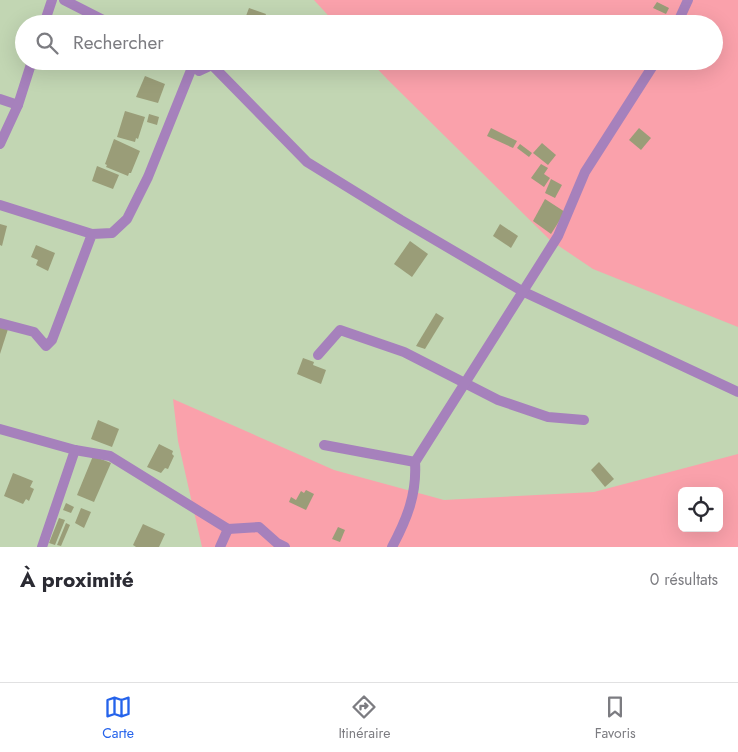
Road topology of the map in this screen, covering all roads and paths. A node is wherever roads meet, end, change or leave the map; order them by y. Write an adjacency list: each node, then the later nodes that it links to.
1 (52, 0): 4 (street)
2 (64, 0): 5 (street)
3 (688, 0): 6 (street)
4 (47, 15)
5 (93, 15)
6 (681, 15)
7 (29, 70): 12 (street)
8 (186, 70): 15 (street)
9 (217, 70): 16 (street)
10 (650, 70): 16 (street)
11 (0, 99): 12 (street)
12 (18, 105): 13 (street)
13 (0, 144)
14 (0, 205): 15 (street)
15 (92, 234): 17 (street)
16 (522, 291): 19 (street); 20 (street)
17 (0, 323)
18 (318, 355): 19 (street)
19 (465, 383): 21 (street); 25 (street)
20 (738, 392)
21 (584, 420)
22 (0, 429): 24 (street)
23 (324, 445): 25 (street)
24 (75, 450): 26 (street); 27 (street)
25 (415, 462): 30 (street)
26 (228, 529): 28 (street); 29 (street)
27 (42, 547)
28 (220, 547)
29 (285, 547)
30 (392, 547)

